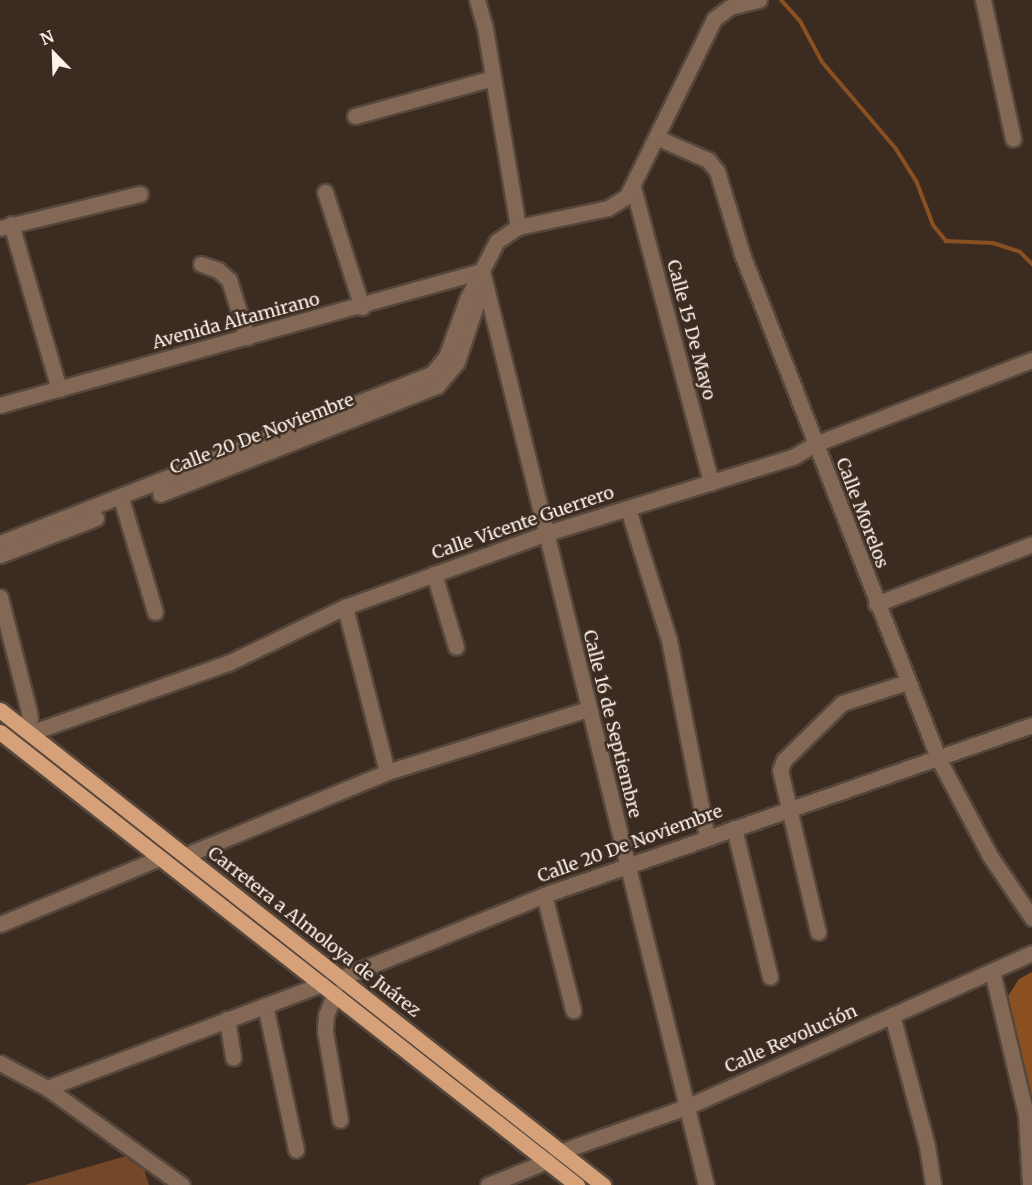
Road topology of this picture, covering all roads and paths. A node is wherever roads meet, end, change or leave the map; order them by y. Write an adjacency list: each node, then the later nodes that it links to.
1 (477, 0): 4 (street)
2 (983, 0): 7 (street)
3 (755, 1): 6 (street, Calle 20 De Noviembre)
4 (493, 78): 5 (street); 12 (street)
5 (355, 116)
6 (658, 138): 8 (street, Calle 20 De Noviembre); 20 (street, Calle Morelos)
7 (1013, 139)
8 (633, 187): 12 (street, Calle 20 De Noviembre); 21 (street, Calle 15 De Mayo)
9 (325, 192): 15 (street)
10 (140, 194): 11 (street)
11 (6, 226): 18 (street)
12 (518, 227): 14 (street, Calle 20 De Noviembre)
13 (201, 264): 16 (street)
14 (482, 272): 15 (street, Avenida Altamirano); 22 (street, Calle 20 De Noviembre); 24 (street, Calle 16 de Septiembre)
15 (362, 307): 16 (street, Avenida Altamirano)
16 (247, 337): 18 (street, Avenida Altamirano)
17 (1032, 360): 20 (street, Calle Vicente Guerrero)
18 (59, 389): 19 (street, Avenida Altamirano)
19 (0, 405)
20 (815, 444): 21 (street, Calle Vicente Guerrero); 30 (street, Calle Morelos)
21 (711, 483): 23 (street, Calle Vicente Guerrero)
22 (123, 503): 25 (street, Calle 20 De Noviembre); 27 (street, Calle 20 De Noviembre); 32 (street)
23 (628, 508): 24 (street, Calle Vicente Guerrero); 44 (street)
24 (547, 533): 28 (street, Calle Vicente Guerrero); 35 (street, Calle 16 de Septiembre)
25 (0, 543)
26 (1032, 544): 30 (street)
27 (0, 555)
28 (434, 574): 31 (street, Calle Vicente Guerrero); 33 (street)
29 (0, 597): 38 (street)
30 (876, 604): 34 (street, Calle Morelos)
31 (345, 607): 38 (street, Calle Vicente Guerrero); 41 (street)
32 (155, 612)
33 (456, 648)
34 (908, 682): 40 (street, Calle Morelos); 42 (street)
35 (588, 709): 41 (street); 47 (street, Calle 16 de Septiembre)
36 (0, 710): 38 (main road, Carretera a Almoloya de Juárez)
37 (1032, 727): 40 (street, Calle 20 De Noviembre)
38 (25, 730): 45 (main road, Carretera a Almoloya de Juárez)
39 (0, 732): 46 (main road, Carretera a Almoloya de Juárez)
40 (939, 760): 42 (street, Calle 20 De Noviembre); 49 (street, Calle Morelos)
41 (387, 772): 45 (street)
42 (790, 809): 43 (street, Calle 20 De Noviembre); 51 (street)
43 (734, 828): 44 (street, Calle 20 De Noviembre); 54 (street)
44 (707, 837): 47 (street, Calle 20 De Noviembre)
45 (186, 855): 55 (main road, Carretera a Almoloya de Juárez)
46 (159, 858): 50 (street); 56 (main road, Carretera a Almoloya de Juárez)
47 (627, 866): 48 (street, Calle 20 De Noviembre); 66 (street, Calle 16 de Septiembre)
48 (544, 895): 55 (street, Calle 20 De Noviembre); 58 (street)
49 (1029, 909)
50 (0, 924)
51 (819, 932)
52 (1032, 953): 53 (street, Calle Revolución)
53 (992, 971): 59 (street, Calle Revolución); 77 (street)
54 (770, 977)
55 (340, 978): 62 (main road, Carretera a Almoloya de Juárez)
56 (328, 989): 57 (street); 64 (main road, Carretera a Almoloya de Juárez); 67 (street)
57 (265, 1005): 60 (street); 68 (street)
58 (573, 1010)
59 (892, 1015): 66 (street, Calle Revolución); 76 (street)
60 (227, 1019): 61 (street); 65 (street)
61 (233, 1058)
62 (447, 1061): 64 (main road); 69 (main road, Carretera a Almoloya de Juárez)
63 (0, 1063): 65 (street)
64 (438, 1074): 70 (main road, Carretera a Almoloya de Juárez)
65 (46, 1088): 71 (street)
66 (686, 1107): 69 (street, Calle Revolución); 75 (street, Calle 16 de Septiembre)
67 (340, 1120)
68 (296, 1150)
69 (562, 1151): 74 (main road, Carretera a Almoloya de Juárez)
70 (547, 1161): 72 (street); 73 (main road, Carretera a Almoloya de Juárez)
71 (182, 1185)
72 (488, 1185)
73 (577, 1185)
74 (603, 1185)
75 (706, 1185)
76 (933, 1185)
77 (1030, 1185)

